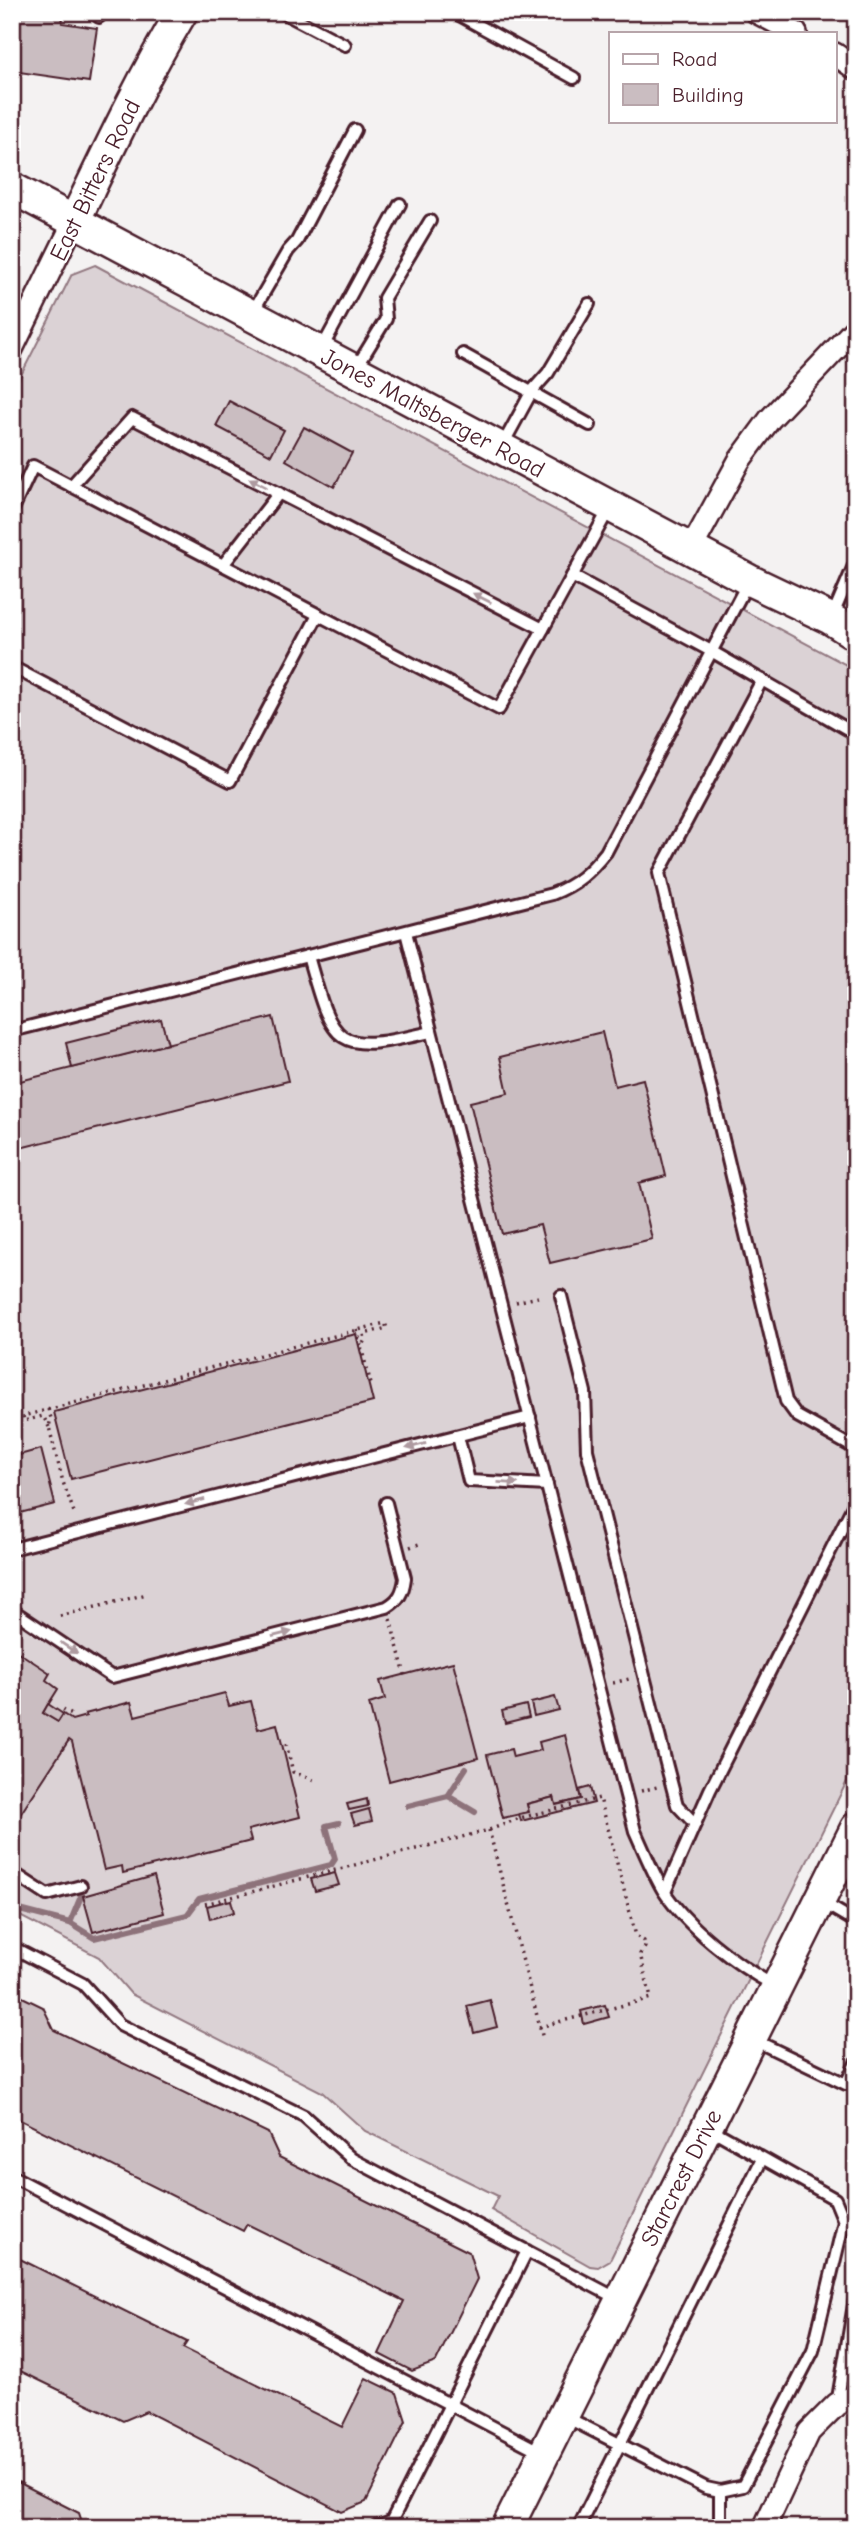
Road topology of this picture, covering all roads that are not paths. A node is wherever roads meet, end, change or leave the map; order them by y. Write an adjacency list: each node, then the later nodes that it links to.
1 (182, 12): 16 (main road, East Bitters Road)
2 (282, 12): 6 (lane)
3 (309, 12): 6 (lane)
4 (454, 12): 11 (lane)
5 (756, 12): 7 (street)
6 (303, 23): 8 (lane)
7 (794, 32)
8 (345, 45)
9 (836, 55): 10 (street)
10 (856, 69)
11 (574, 78)
12 (355, 130): 19 (lane)
13 (12, 188): 16 (main road, Jones Maltsberger Road)
14 (400, 204): 22 (lane)
15 (430, 221): 24 (lane)
16 (74, 222): 18 (street, East Bitters Road); 19 (main road, Jones Maltsberger Road)
17 (589, 304): 25 (lane)
18 (20, 312): 21 (street, East Bitters Road)
19 (250, 316): 22 (main road, Jones Maltsberger Road)
20 (856, 328): 32 (street)
21 (12, 349)
22 (319, 352): 24 (main road, Jones Maltsberger Road)
23 (463, 354): 25 (lane)
24 (354, 371): 27 (main road, Jones Maltsberger Road)
25 (532, 391): 26 (lane); 27 (lane)
26 (590, 425)
27 (501, 448): 30 (main road, Jones Maltsberger Road)
28 (71, 486): 29 (lane, one-way to 28); 31 (lane); 34 (lane)
29 (279, 493): 34 (lane); 39 (lane, one-way to 29)
30 (610, 506): 32 (main road, Jones Maltsberger Road); 35 (lane)
31 (12, 511)
32 (691, 549): 36 (main road, Jones Maltsberger Road)
33 (855, 564): 38 (lane)
34 (223, 565): 37 (lane)
35 (572, 576): 39 (lane); 40 (lane)
36 (749, 580): 38 (main road, Jones Maltsberger Road); 40 (lane)
37 (318, 615): 39 (lane); 41 (lane)
38 (843, 627)
39 (543, 629)
40 (711, 652): 42 (lane); 44 (lane)
41 (12, 667)
42 (762, 680): 43 (lane); 51 (lane)
43 (856, 734)
44 (406, 932): 45 (lane); 47 (lane)
45 (309, 956): 46 (lane); 47 (lane)
46 (12, 1031)
47 (431, 1032): 49 (lane)
48 (561, 1296): 57 (lane)
49 (530, 1417): 50 (lane); 52 (lane)
50 (458, 1436): 52 (lane, one-way to 52); 55 (lane, one-way to 55)
51 (856, 1449)
52 (547, 1485): 61 (lane)
53 (856, 1500): 57 (lane)
54 (386, 1503): 56 (lane, one-way to 54)
55 (12, 1549)
56 (12, 1611)
57 (695, 1824): 61 (lane)
58 (853, 1839): 62 (main road, Starcrest Drive)
59 (12, 1872): 60 (lane)
60 (81, 1886)
61 (664, 1892): 65 (lane)
62 (820, 1901): 63 (lane); 65 (main road, Starcrest Drive)
63 (856, 1922)
64 (12, 1947): 72 (lane)
65 (776, 1986): 66 (main road, Starcrest Drive)
66 (751, 2038): 68 (lane); 69 (main road, Starcrest Drive)
67 (856, 2063): 68 (lane)
68 (851, 2087)
69 (706, 2127): 70 (lane); 74 (main road, Starcrest Drive)
70 (762, 2159): 78 (lane); 80 (lane)
71 (12, 2176): 76 (lane)
72 (527, 2251): 74 (lane); 76 (lane)
73 (856, 2293): 75 (lane)
74 (620, 2300): 77 (main road, Starcrest Drive)
75 (847, 2400): 85 (street)
76 (450, 2404): 79 (lane); 81 (lane)
77 (562, 2416): 78 (lane); 79 (main road, Starcrest Drive)
78 (620, 2444): 80 (lane); 83 (lane)
79 (544, 2453): 82 (main road, Starcrest Drive)
80 (720, 2491): 84 (lane)
81 (374, 2528)
82 (507, 2528)
83 (578, 2528)
84 (720, 2528)
85 (764, 2528)

